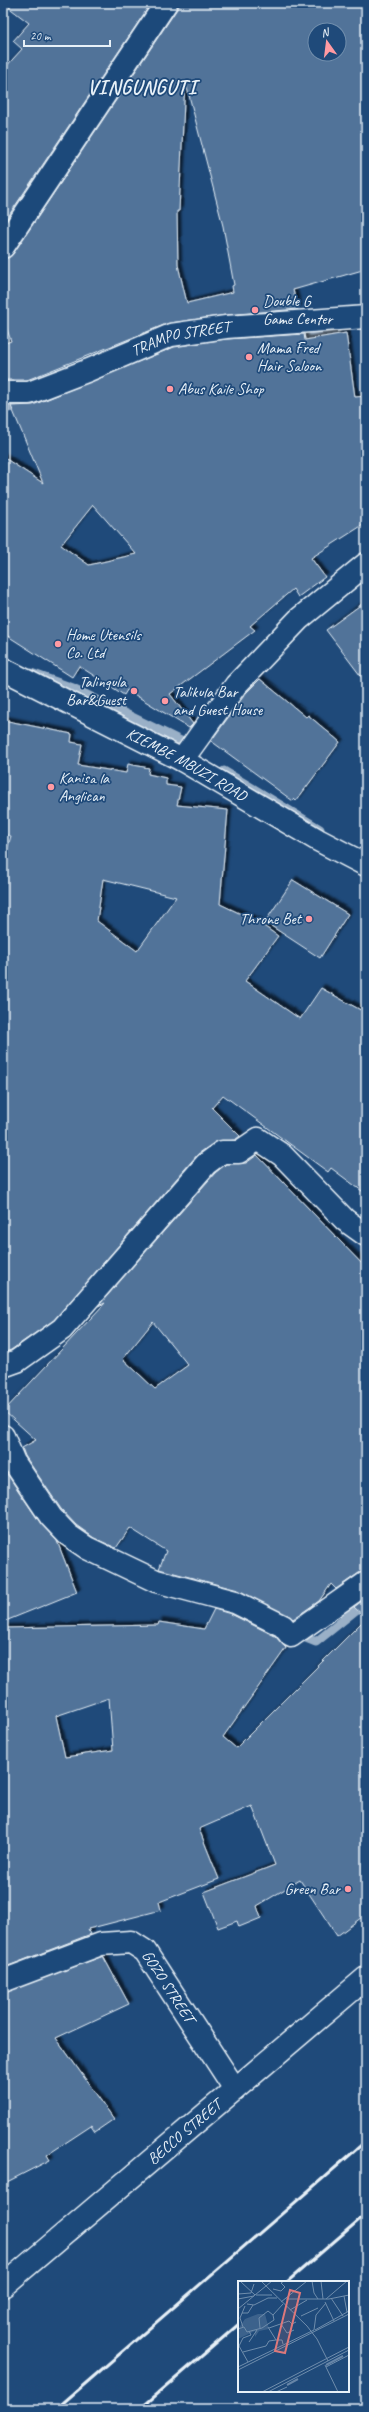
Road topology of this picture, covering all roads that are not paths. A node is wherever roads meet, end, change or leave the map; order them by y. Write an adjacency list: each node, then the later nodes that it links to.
1 (166, 3): 2 (street)
2 (3, 247)
3 (366, 317): 4 (street, TRAMPO STREET)
4 (3, 393)
5 (366, 564): 7 (street)
6 (3, 669): 7 (street, KIEMBE MBUZI ROAD)
7 (182, 760): 8 (street, KIEMBE MBUZI ROAD)
8 (366, 866)
9 (366, 1235): 10 (street)
10 (3, 1366)
11 (3, 1436): 12 (street)
12 (366, 1583)
13 (366, 1978): 15 (street, BECCO STREET)
14 (3, 1981): 15 (street, GOZO STREET)
15 (235, 2089): 16 (street, BECCO STREET)
16 (3, 2286)

